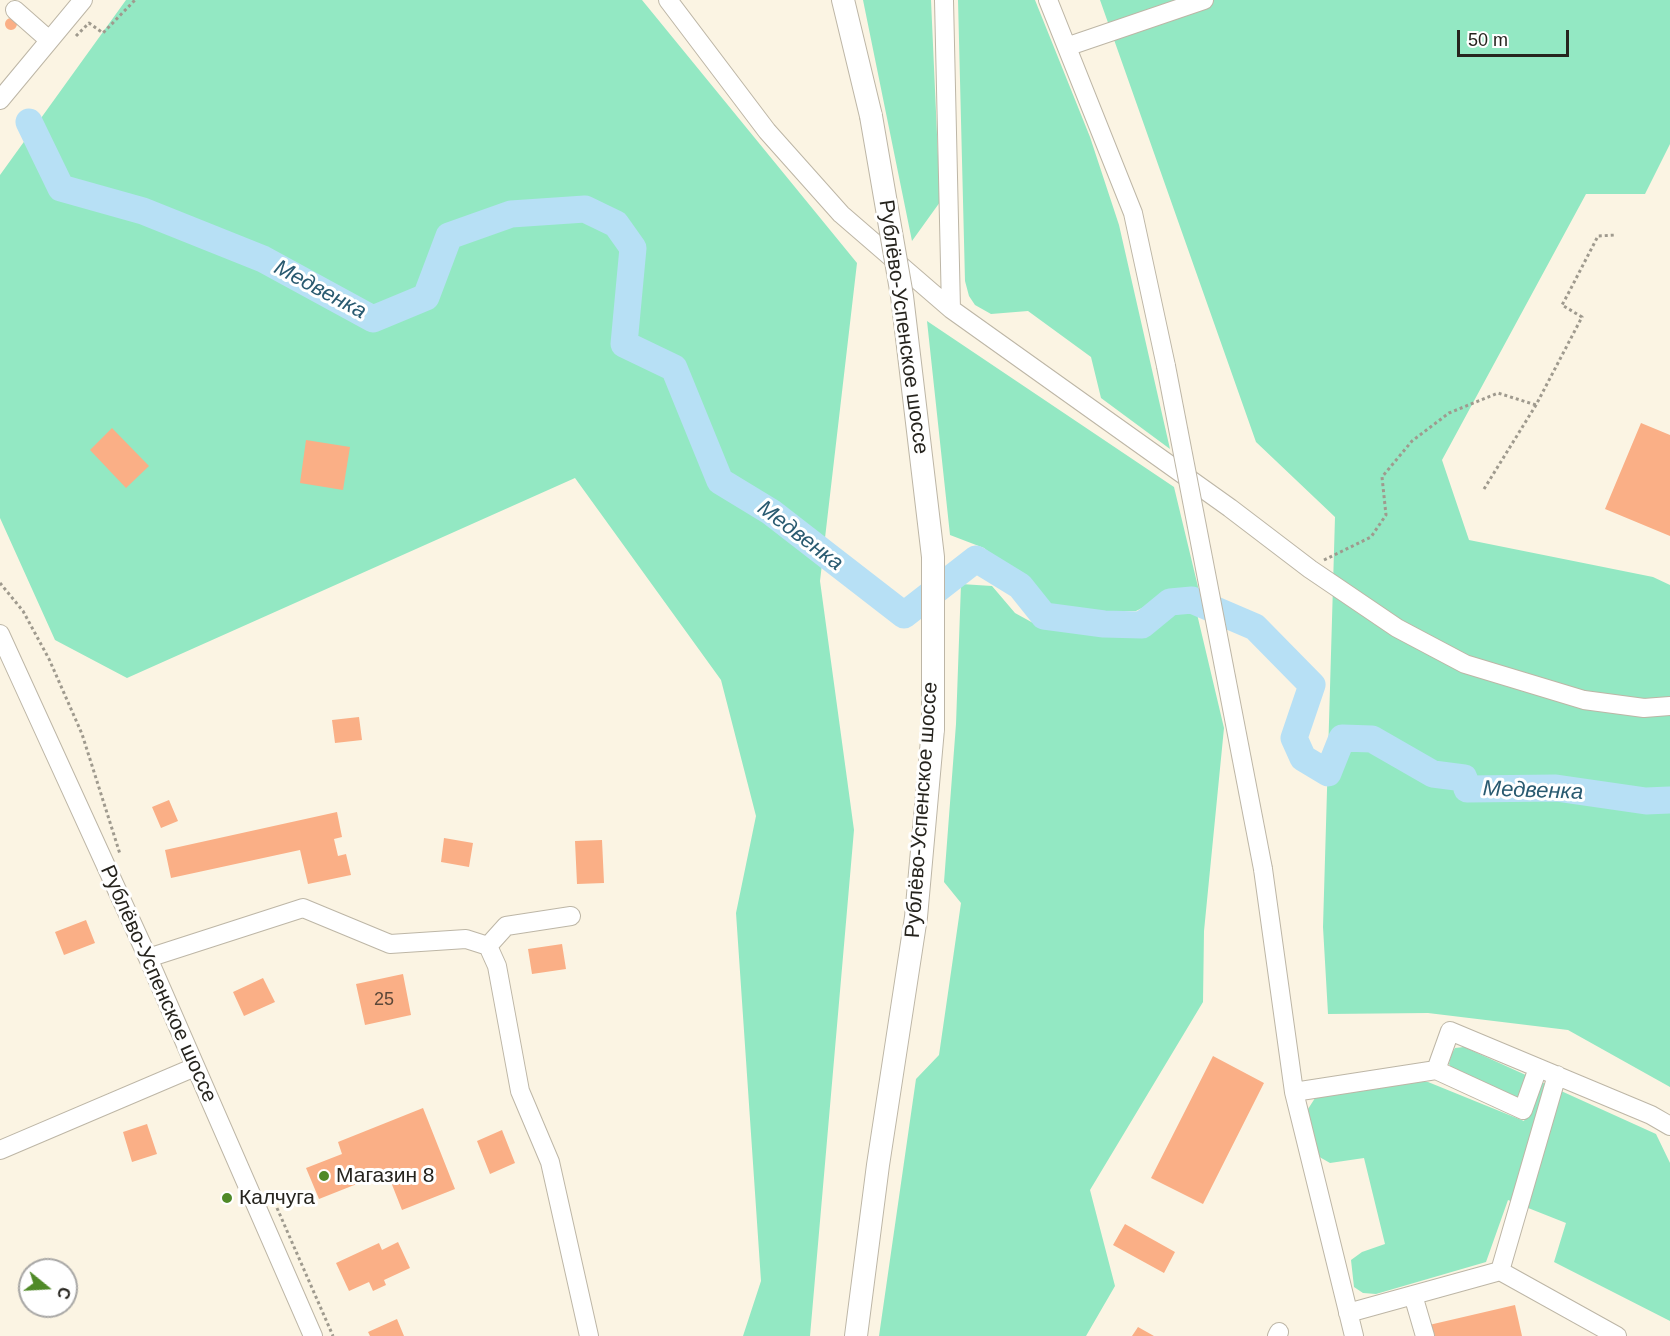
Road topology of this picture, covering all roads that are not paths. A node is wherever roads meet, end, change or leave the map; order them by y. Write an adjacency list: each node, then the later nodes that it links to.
1 (83, 0): 8 (street)
2 (668, 0): 11 (street)
3 (843, 0): 29 (main road, Рублёво-Успенское шоссе, bridge)
4 (944, 0): 11 (street)
5 (1048, 0): 9 (street)
6 (1204, 0): 9 (street)
7 (15, 10): 8 (street)
8 (49, 40): 10 (street)
9 (1069, 46): 21 (street, bridge)
10 (0, 100)
11 (951, 309): 13 (street)
12 (0, 634): 16 (street, Рублёво-Успенское шоссе)
13 (1670, 706)
14 (571, 916): 15 (street)
15 (488, 946): 16 (street); 28 (street)
16 (148, 958): 17 (street, Рублёво-Успенское шоссе)
17 (195, 1067): 23 (street); 27 (street, Рублёво-Успенское шоссе)
18 (1538, 1068): 19 (street); 19 (street); 20 (street)
19 (1436, 1070): 21 (street)
20 (1557, 1076): 22 (street); 24 (street)
21 (1294, 1092): 26 (street)
22 (1670, 1126)
23 (0, 1150)
24 (1500, 1270): 25 (street); 32 (street)
25 (1413, 1295): 26 (street); 31 (street)
26 (1348, 1313): 30 (street)
27 (313, 1336)
28 (589, 1336)
29 (856, 1336)
30 (1354, 1336)
31 (1425, 1336)
32 (1617, 1336)

